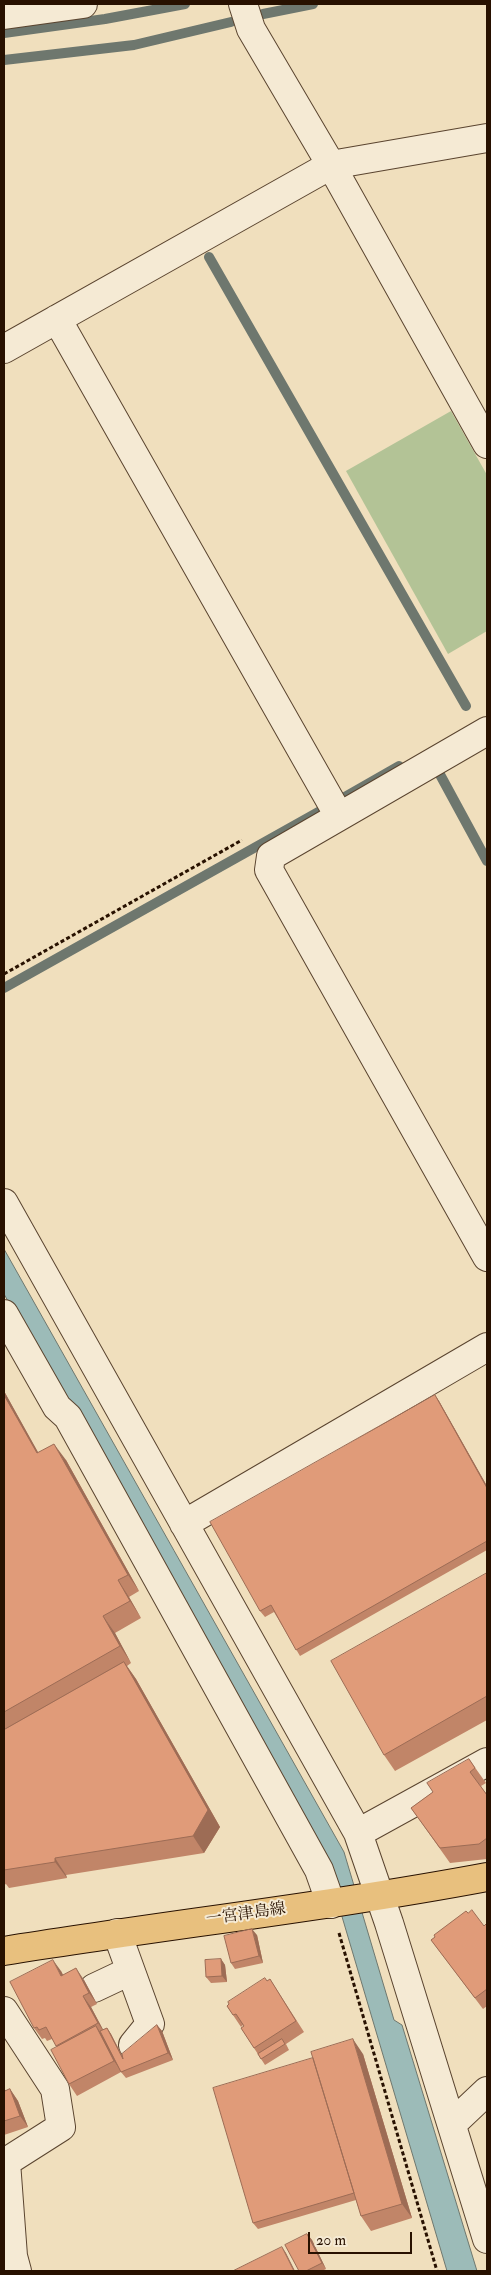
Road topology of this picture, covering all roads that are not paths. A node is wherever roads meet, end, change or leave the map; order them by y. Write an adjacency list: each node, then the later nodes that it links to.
1 (75, 4): 3 (street)
2 (243, 4): 5 (street)
3 (4, 15)
4 (487, 138): 5 (street)
5 (331, 165): 6 (street); 8 (street)
6 (57, 319): 7 (street); 10 (street)
7 (4, 349)
8 (487, 444)
9 (487, 731): 10 (street)
10 (339, 816): 12 (street)
11 (4, 1203): 15 (street)
12 (487, 1257)
13 (4, 1314): 20 (street)
14 (487, 1347): 15 (street)
15 (184, 1524): 17 (street)
16 (487, 1762): 17 (street)
17 (358, 1833): 19 (street)
18 (487, 1877): 19 (main road, 一宮津島線)
19 (376, 1898): 20 (main road, 一宮津島線); 28 (street)
20 (332, 1904): 21 (main road, 一宮津島線)
21 (116, 1933): 22 (main road, 一宮津島線); 23 (street)
22 (4, 1951)
23 (130, 1971): 24 (street); 26 (street)
24 (94, 1988)
25 (4, 2011): 30 (street)
26 (133, 2045)
27 (487, 2091): 28 (street)
28 (452, 2124): 29 (street)
29 (487, 2239)
30 (17, 2271)

